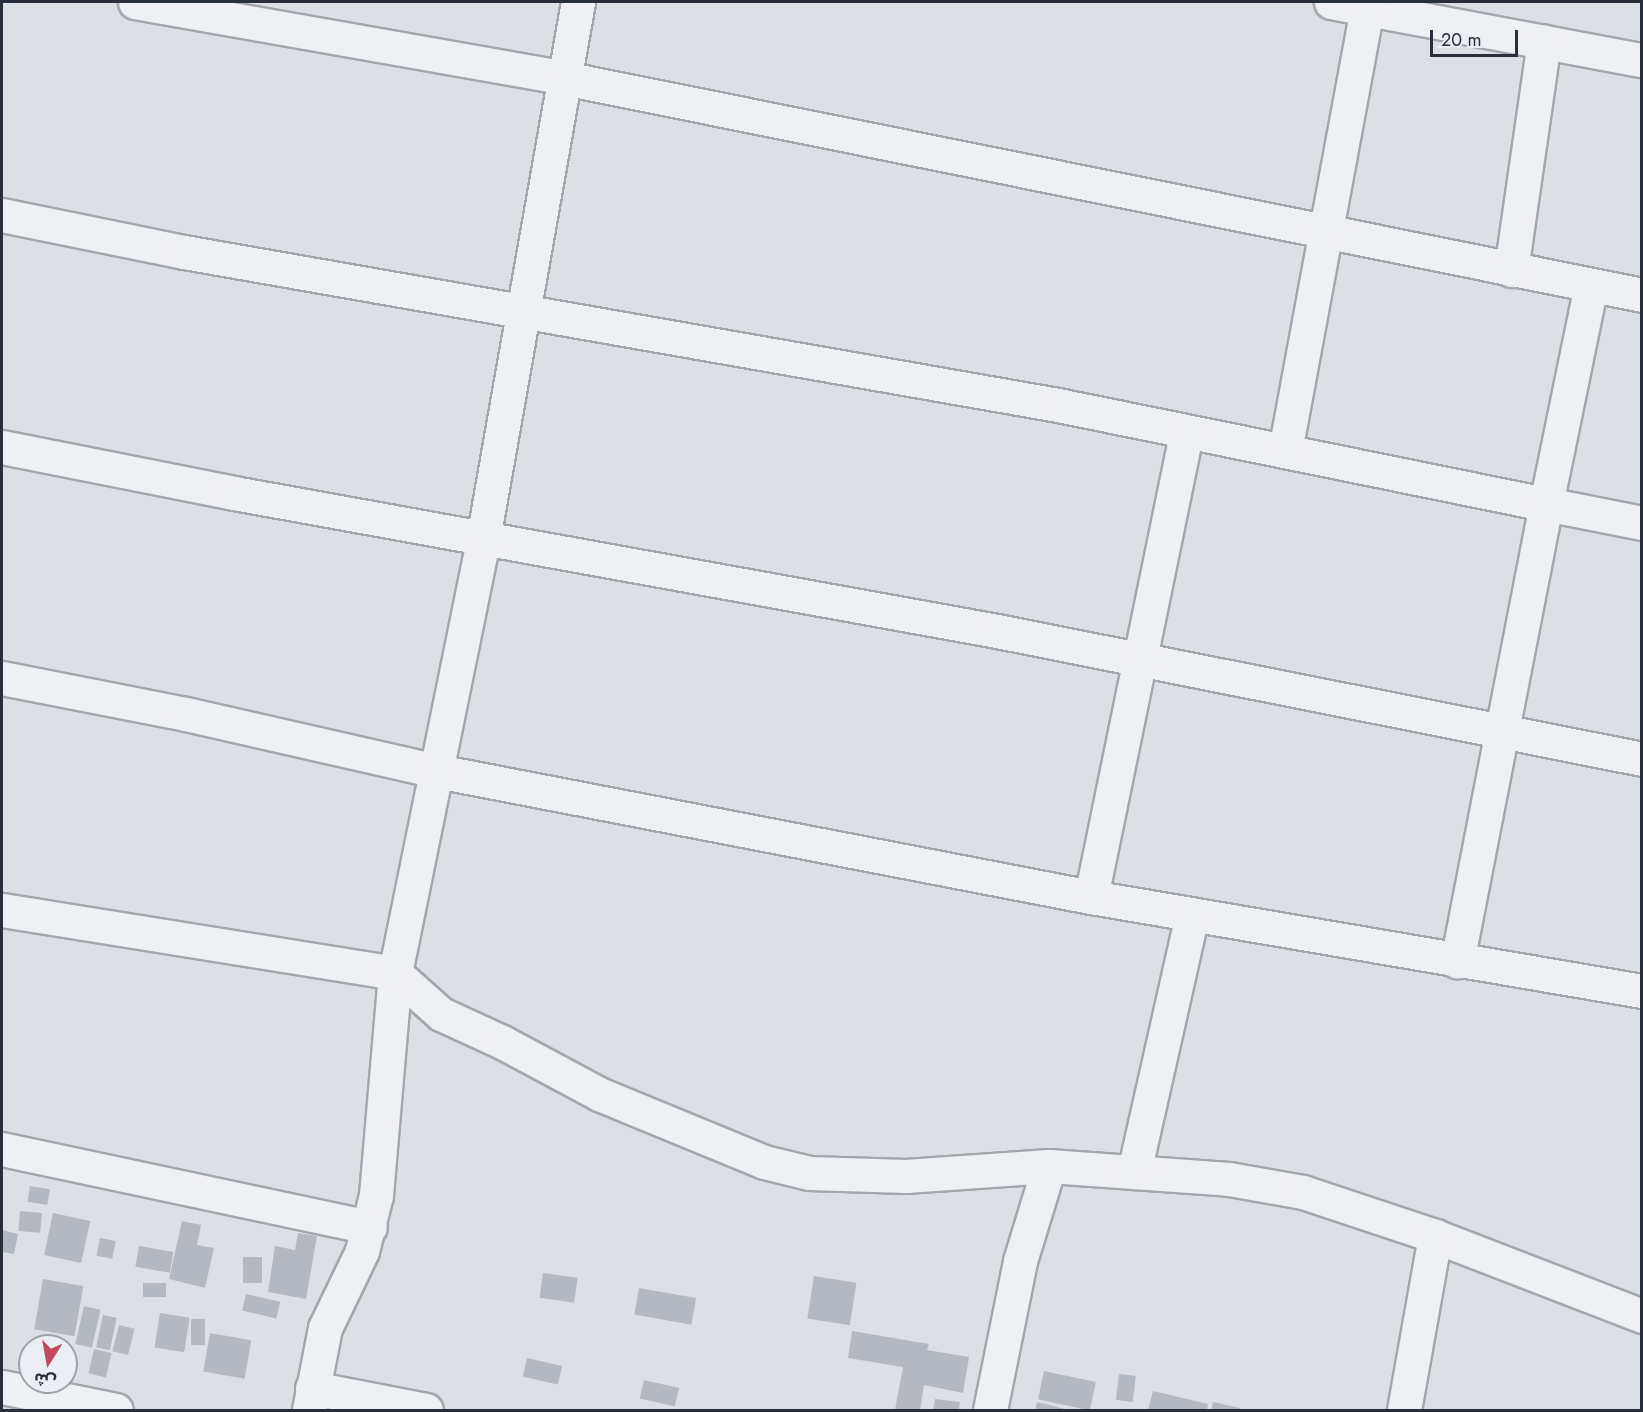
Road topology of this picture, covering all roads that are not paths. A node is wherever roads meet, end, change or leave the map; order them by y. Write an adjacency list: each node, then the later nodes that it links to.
1 (135, 2): 5 (street)
2 (578, 2): 8 (street)
3 (1331, 2): 4 (street)
4 (1368, 5): 6 (street); 10 (street)
5 (229, 11): 8 (street)
6 (1544, 41): 7 (street); 11 (street)
7 (1641, 60)
8 (564, 78): 10 (street); 14 (street)
9 (2, 215): 14 (street)
10 (1327, 234): 11 (street); 17 (street)
11 (1511, 270): 12 (street)
12 (1591, 285): 13 (street); 18 (street)
13 (1641, 295)
14 (524, 312): 15 (street); 20 (street)
15 (1186, 433): 17 (street); 21 (street)
16 (2, 447): 20 (street)
17 (1285, 451): 18 (street)
18 (1546, 504): 19 (street); 23 (street)
19 (1641, 523)
20 (483, 539): 21 (street); 25 (street)
21 (1138, 661): 23 (street); 26 (street)
22 (2, 678): 25 (street)
23 (1503, 729): 24 (street); 29 (street)
24 (1641, 759)
25 (436, 771): 26 (street); 30 (street)
26 (1091, 897): 28 (street)
27 (2, 910): 30 (street)
28 (1192, 915): 29 (street); 34 (street)
29 (1457, 961): 31 (street)
30 (395, 973): 33 (street); 35 (street)
31 (1641, 991)
32 (2, 1149): 35 (street)
33 (1049, 1166): 34 (street); 42 (street)
34 (1134, 1172): 36 (street)
35 (370, 1227): 39 (street)
36 (1435, 1236): 37 (street); 43 (street)
37 (1641, 1316)
38 (2, 1388): 40 (street)
39 (310, 1399): 41 (street)
40 (116, 1410)
41 (426, 1410)
42 (990, 1410)
43 (1404, 1410)

